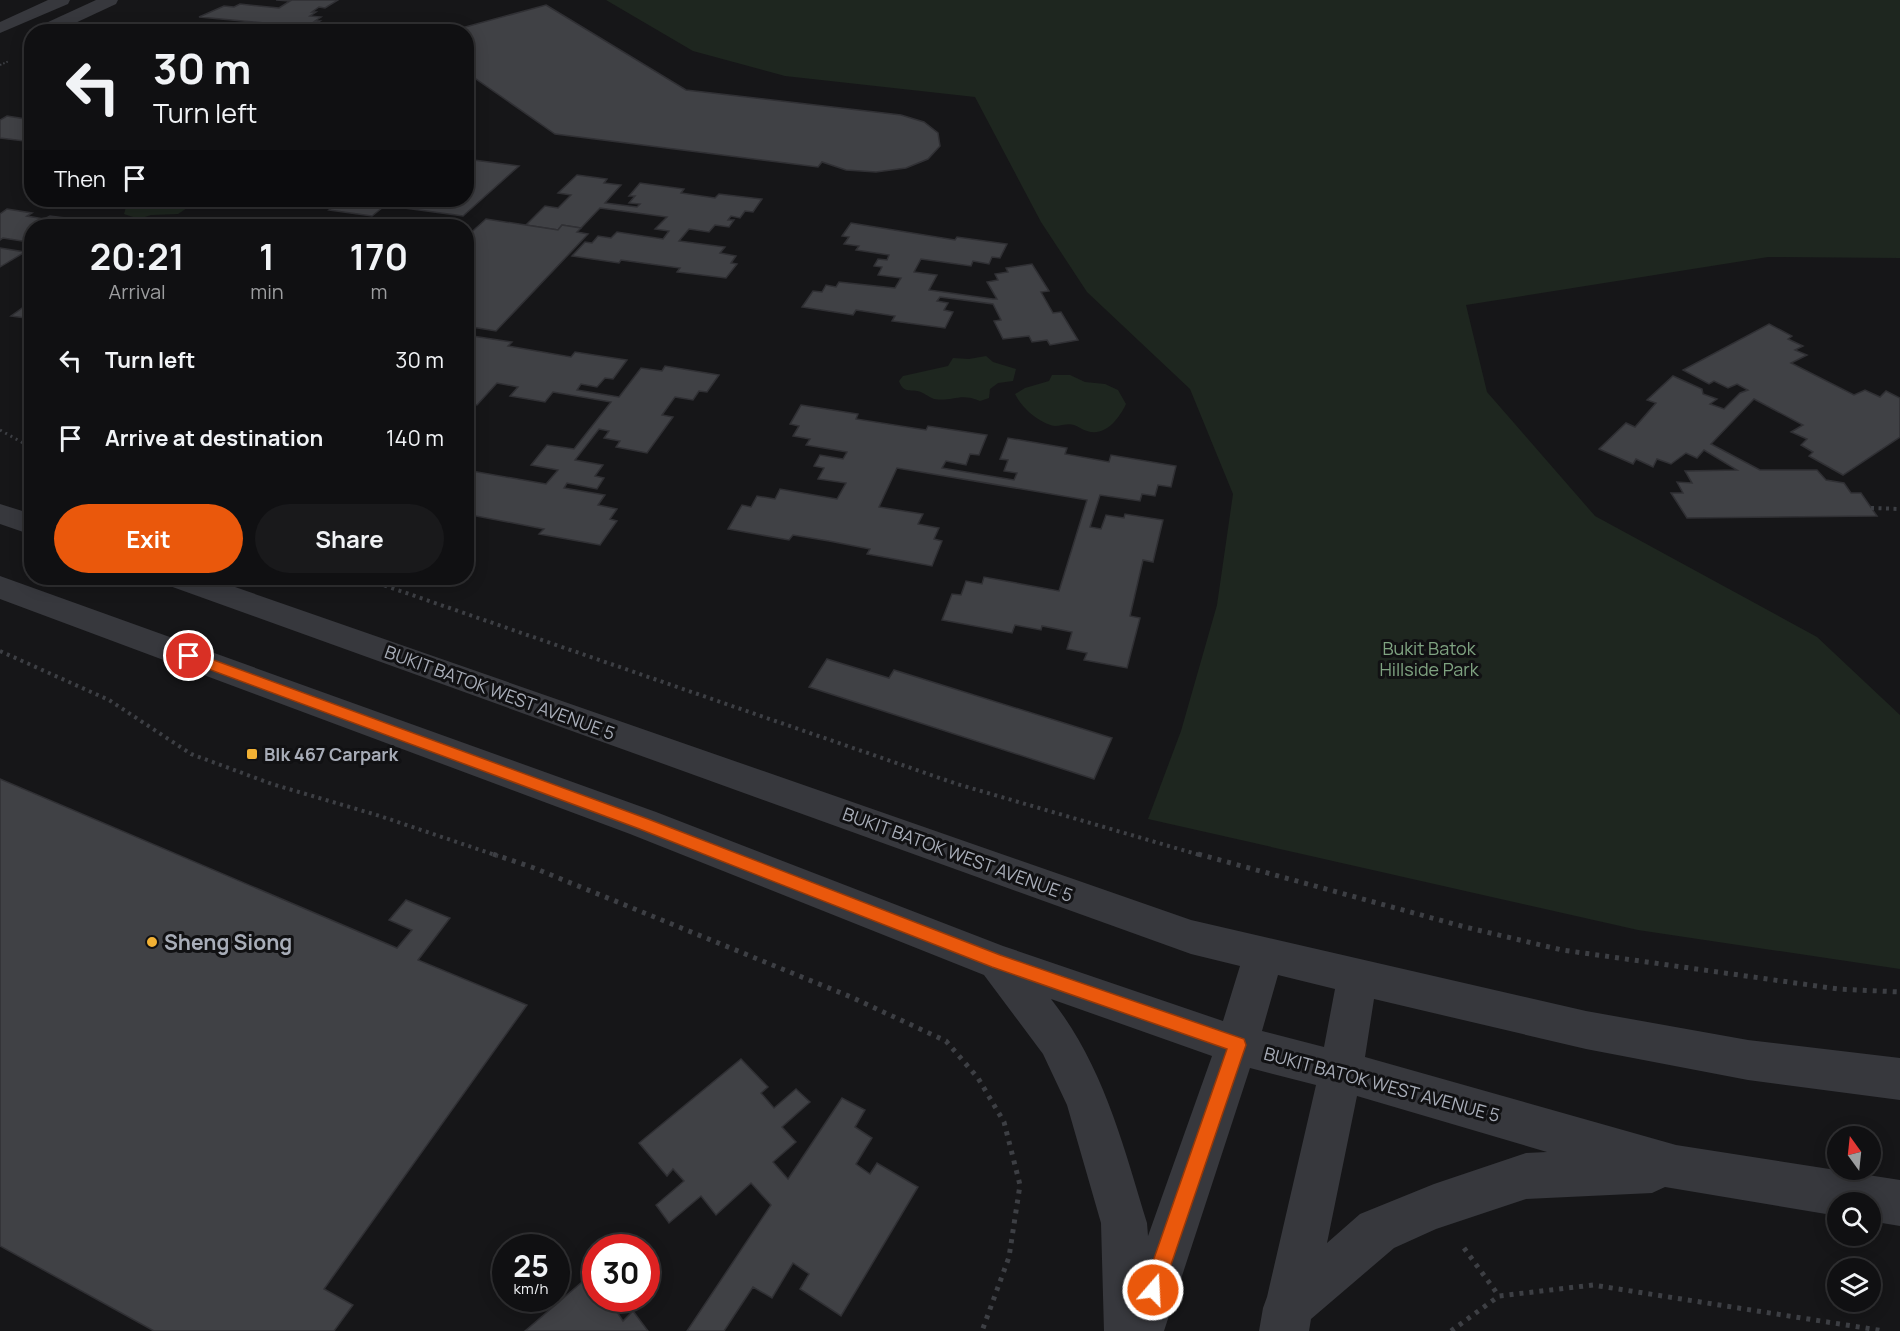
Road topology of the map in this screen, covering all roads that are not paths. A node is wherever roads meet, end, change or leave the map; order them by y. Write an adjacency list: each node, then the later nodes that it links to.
1 (62, 0): 4 (street)
2 (110, 0): 3 (street)
3 (58, 24)
4 (0, 28)
5 (0, 514): 6 (street)
6 (24, 522)
7 (198, 585): 9 (street, BUKIT BATOK WEST AVENUE 5)
8 (0, 587): 10 (street, BUKIT BATOK WEST AVENUE 5)
9 (1264, 954): 11 (street, BUKIT BATOK WEST AVENUE 5); 12 (street)
10 (998, 962): 12 (street, BUKIT BATOK WEST AVENUE 5); 18 (street)
11 (1358, 975): 13 (street); 14 (street, BUKIT BATOK WEST AVENUE 5)
12 (1237, 1045): 13 (street, BUKIT BATOK WEST AVENUE 5); 19 (street)
13 (1341, 1071): 15 (street, BUKIT BATOK WEST AVENUE 5); 17 (street)
14 (1900, 1079)
15 (1676, 1168): 16 (street, BUKIT BATOK WEST AVENUE 5); 17 (street)
16 (1900, 1203)
17 (1285, 1319)
18 (1129, 1331)
19 (1139, 1331)

